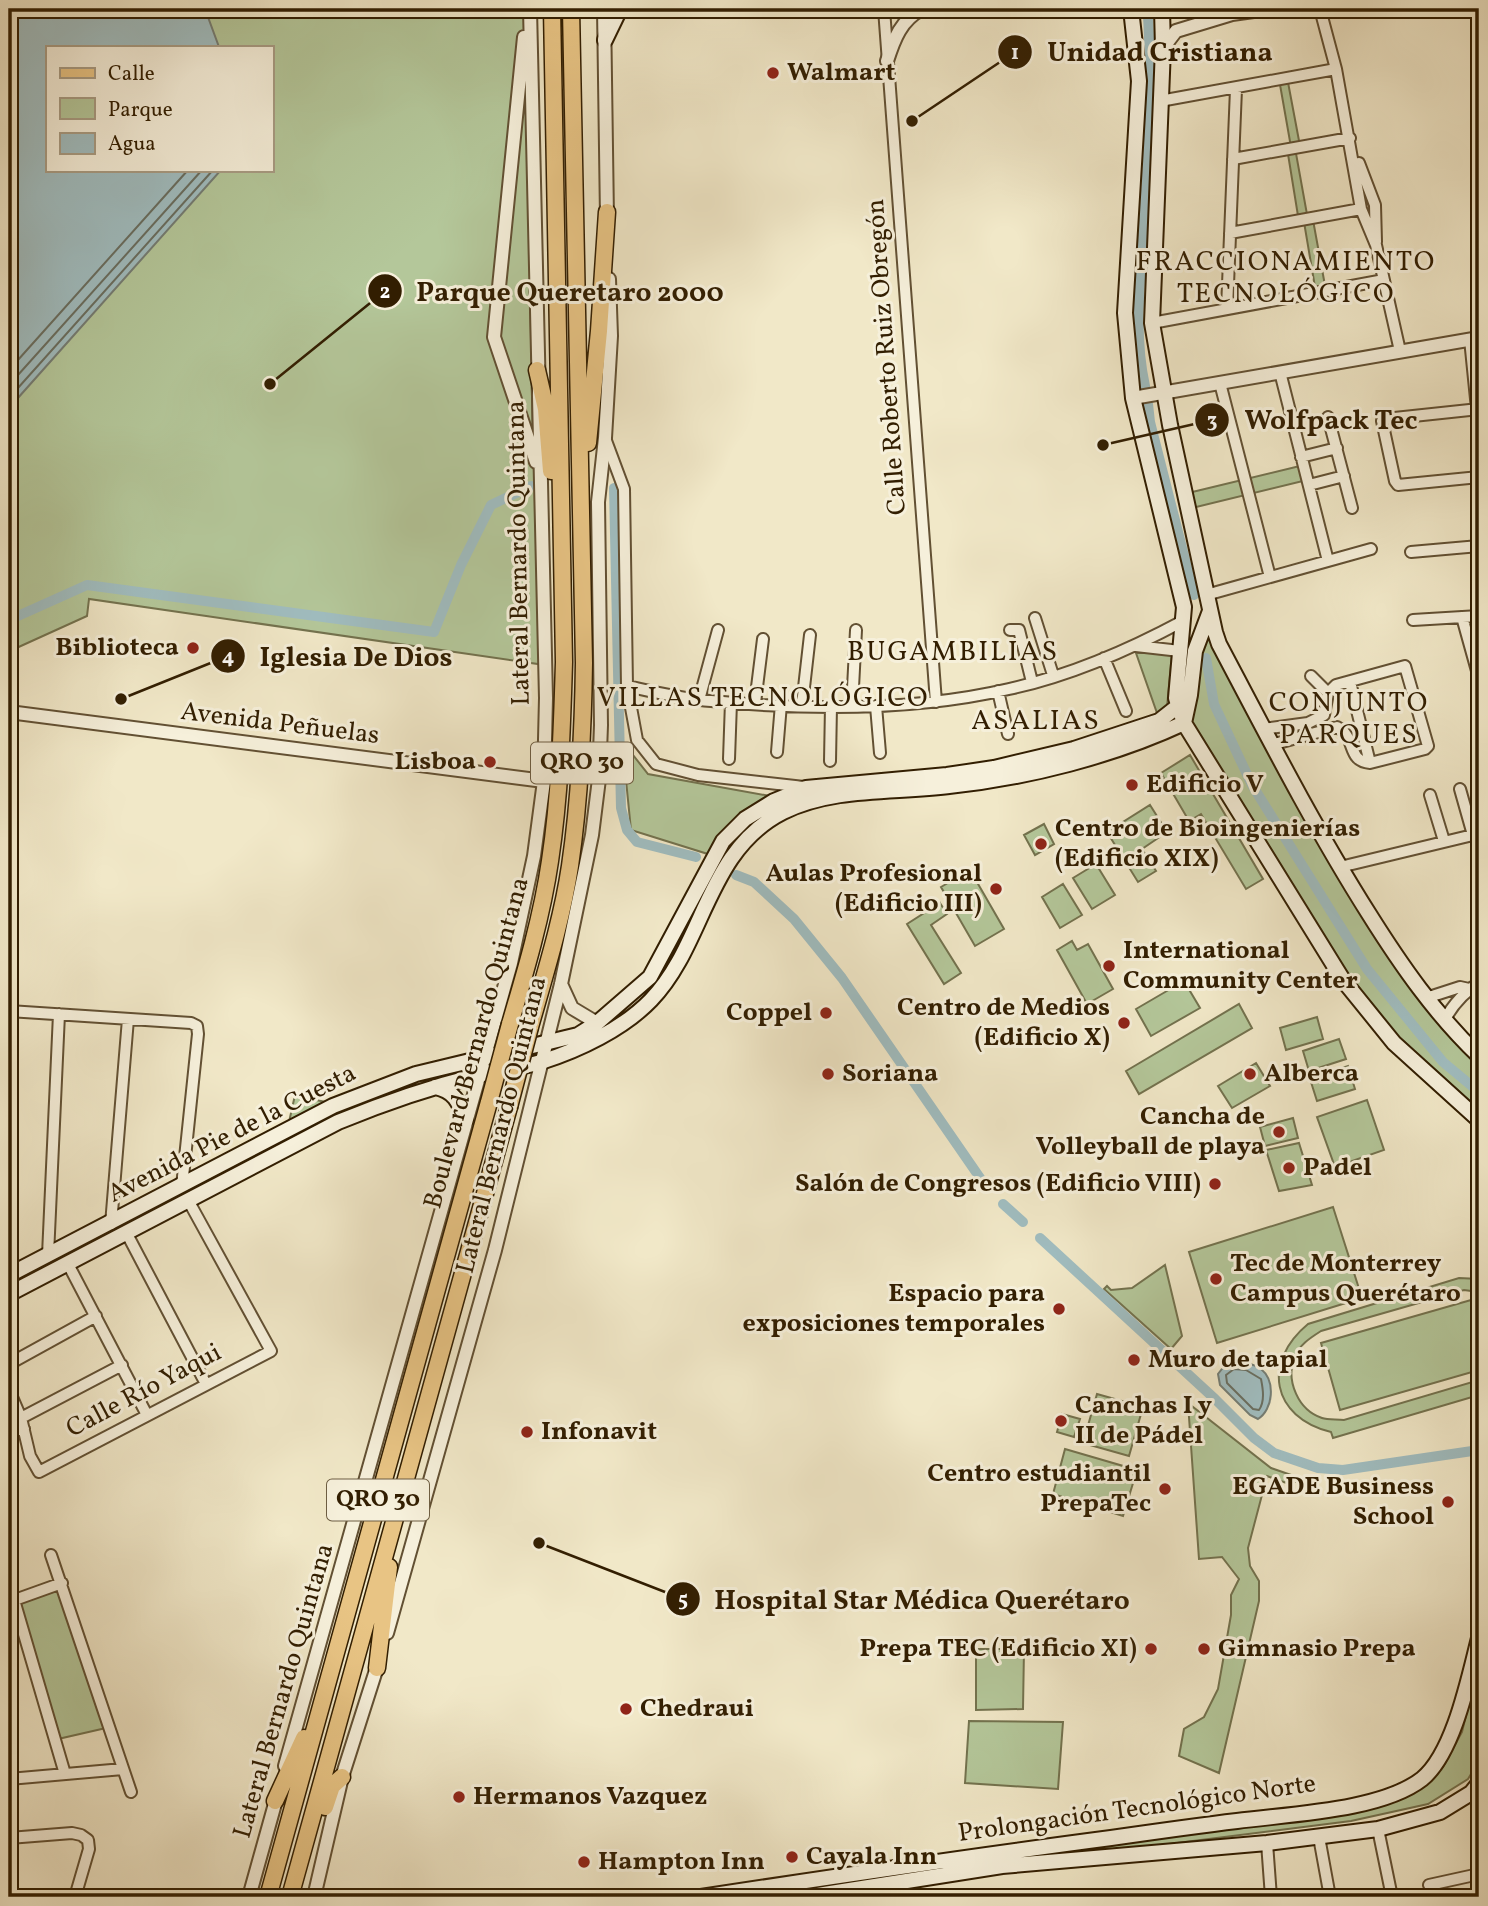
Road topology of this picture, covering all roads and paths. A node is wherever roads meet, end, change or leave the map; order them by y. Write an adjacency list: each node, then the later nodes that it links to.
1 (528, 9): 31 (street, Lateral Bernardo Quintana); 43 (street)
2 (552, 9): 43 (main road)
3 (571, 9): 42 (main road, Boulevard Bernardo Quintana / QRO 30)
4 (604, 9): 14 (street, Lateral Bernardo Quintana)
5 (620, 9): 14 (main road)
6 (884, 9): 16 (street, Calle Roberto Ruiz Obregón)
7 (922, 9): 16 (street)
8 (1131, 9): 35 (main road)
9 (1162, 9): 15 (main road)
10 (1175, 9): 13 (street)
11 (1264, 9): 13 (street)
12 (1320, 9): 17 (street)
13 (1232, 14): 15 (street)
14 (605, 40): 23 (street, Lateral Bernardo Quintana)
15 (1163, 48): 19 (main road)
16 (887, 61): 79 (street, Calle Roberto Ruiz Obregón)
17 (1336, 69): 18 (street); 20 (street)
18 (1236, 89): 19 (street); 21 (street)
19 (1160, 101): 28 (main road)
20 (1350, 138): 21 (street); 22 (street); 25 (street)
21 (1233, 159): 24 (street)
22 (1361, 209): 24 (street); 25 (street)
23 (607, 212): 39 (street, Lateral Bernardo Quintana); 42 (main road)
24 (1230, 233): 27 (street)
25 (1376, 245): 26 (street)
26 (1384, 280): 27 (street); 30 (street)
27 (1227, 309): 28 (street)
28 (1152, 323): 34 (main road)
29 (1475, 338): 30 (street); 36 (street)
30 (1400, 351): 32 (street)
31 (537, 370): 43 (main road)
32 (1280, 372): 33 (street); 41 (street)
33 (1220, 383): 34 (street); 53 (street)
34 (1164, 393): 35 (street); 54 (main road)
35 (1133, 398): 60 (main road)
36 (1478, 409): 38 (street); 45 (street)
37 (1328, 417): 40 (street)
38 (1479, 429)
39 (605, 438): 42 (street, Lateral Bernardo Quintana); 74 (street)
40 (1337, 448): 41 (street); 44 (street)
41 (1301, 457): 46 (street)
42 (589, 471): 105 (street, Lateral Bernardo Quintana); 141 (main road, Boulevard Bernardo Quintana / QRO 30, bridge)
43 (548, 475): 47 (main road, Boulevard Bernardo Quintana)
44 (1344, 476): 46 (street); 48 (street)
45 (1479, 477)
46 (1309, 485): 52 (street)
47 (551, 495): 99 (street, Lateral Bernardo Quintana); 147 (main road, Boulevard Bernardo Quintana / QRO 30, bridge)
48 (1352, 508)
49 (1479, 546): 51 (street)
50 (1371, 549): 52 (street)
51 (1411, 552)
52 (1328, 561): 53 (street)
53 (1270, 577): 54 (street)
54 (1206, 595): 55 (main road)
55 (1210, 611): 89 (main road); 90 (main road)
56 (1479, 615): 57 (street)
57 (1462, 617): 59 (street); 71 (street)
58 (1035, 618): 69 (street)
59 (1413, 620)
60 (1183, 621): 66 (street); 67 (main road)
61 (719, 630): 77 (street)
62 (856, 630): 86 (street)
63 (1010, 630): 72 (street)
64 (810, 635): 82 (street)
65 (763, 639): 80 (street)
66 (1133, 646): 67 (street); 68 (street)
67 (1180, 651): 85 (main road)
68 (1104, 657): 69 (street); 87 (street)
69 (1053, 675): 72 (street)
70 (1311, 676): 76 (street)
71 (1479, 677)
72 (1032, 682): 75 (street)
73 (1350, 682): 76 (street); 98 (street); 98 (street)
74 (626, 686): 77 (street); 100 (street)
75 (998, 691): 79 (street); 92 (street)
76 (1328, 693): 91 (street)
77 (699, 700): 78 (street)
78 (731, 702): 80 (street); 96 (street)
79 (936, 702): 84 (street)
80 (755, 703): 81 (street)
81 (781, 704): 82 (street); 94 (street)
82 (802, 705): 83 (street)
83 (831, 706): 86 (street); 97 (street)
84 (876, 706): 86 (street); 95 (street)
85 (1178, 706): 89 (main road); 100 (main road)
86 (852, 707)
87 (1126, 711)
88 (9, 712): 99 (street, Avenida Peñuelas)
89 (1184, 723): 115 (main road); 125 (main road)
90 (1263, 729): 91 (street); 93 (main road)
91 (1310, 729): 93 (street); 98 (street)
92 (1008, 734)
93 (1271, 745): 104 (main road)
94 (777, 752)
95 (880, 753)
96 (729, 759)
97 (830, 761)
98 (1370, 763)
99 (544, 781): 114 (street, Lateral Bernardo Quintana)
100 (807, 788): 113 (main road)
101 (1460, 789): 103 (street)
102 (1430, 795): 103 (street)
103 (1444, 841): 104 (street)
104 (1339, 867): 107 (main road)
105 (561, 984): 108 (street, Lateral Bernardo Quintana); 113 (street)
106 (1474, 986): 107 (street); 112 (street)
107 (1426, 998): 112 (main road)
108 (555, 1007): 114 (street); 116 (street, Lateral Bernardo Quintana)
109 (9, 1011): 110 (street)
110 (59, 1014): 111 (street); 129 (street)
111 (128, 1019): 126 (street); 127 (street)
112 (1444, 1021): 118 (main road)
113 (597, 1023): 115 (main road)
114 (492, 1031): 117 (street, Lateral Bernardo Quintana)
115 (580, 1041): 116 (main road, Avenida Pie de la Cuesta); 119 (main road, Avenida Pie de la Cuesta)
116 (546, 1043): 117 (main road, Avenida Pie de la Cuesta); 119 (street, Lateral Bernardo Quintana)
117 (485, 1056): 120 (street, Lateral Bernardo Quintana); 126 (main road, Avenida Pie de la Cuesta)
118 (1479, 1056)
119 (541, 1062): 120 (main road, Avenida Pie de la Cuesta); 123 (street, Lateral Bernardo Quintana)
120 (480, 1074): 121 (main road, Avenida Pie de la Cuesta); 122 (street, Lateral Bernardo Quintana)
121 (435, 1087): 124 (main road); 126 (main road, Avenida Pie de la Cuesta)
122 (471, 1099): 123 (street); 124 (street, Lateral Bernardo Quintana)
123 (531, 1105): 146 (street, Lateral Bernardo Quintana)
124 (465, 1120): 154 (street, Lateral Bernardo Quintana)
125 (1479, 1120)
126 (185, 1193): 127 (main road, Avenida Pie de la Cuesta); 128 (main road, Avenida Pie de la Cuesta); 136 (street, Calle Río Yaqui)
127 (111, 1224): 129 (main road, Avenida Pie de la Cuesta)
128 (126, 1232): 130 (main road, Avenida Pie de la Cuesta); 136 (street)
129 (48, 1255): 131 (main road, Avenida Pie de la Cuesta)
130 (68, 1264): 132 (main road, Avenida Pie de la Cuesta); 133 (street)
131 (9, 1275)
132 (9, 1294)
133 (96, 1316): 134 (street); 135 (street)
134 (9, 1364)
135 (122, 1365): 138 (street); 139 (street)
136 (206, 1384): 138 (street, Calle Río Yaqui)
137 (9, 1390): 139 (street)
138 (147, 1415): 139 (street, Calle Río Yaqui)
139 (22, 1424): 140 (street)
140 (9, 1431)
141 (396, 1513): 146 (main road); 167 (main road, Boulevard Bernardo Quintana / QRO 30)
142 (51, 1555): 143 (street)
143 (62, 1583): 144 (street); 148 (street)
144 (12, 1601): 149 (street)
145 (1479, 1638): 159 (main road, Prolongación Tecnológico Norte)
146 (377, 1668): 150 (street, Lateral Bernardo Quintana)
147 (325, 1691): 154 (main road); 166 (main road, Boulevard Bernardo Quintana / QRO 30)
148 (123, 1769): 149 (street); 153 (street)
149 (65, 1774): 151 (street)
150 (342, 1777): 162 (street, Lateral Bernardo Quintana); 167 (main road)
151 (9, 1779)
152 (1479, 1783): 155 (main road, Prolongación Tecnológico Norte)
153 (131, 1792)
154 (275, 1801): 165 (street, Lateral Bernardo Quintana)
155 (1378, 1829): 156 (main road, Prolongación Tecnológico Norte); 172 (street)
156 (1319, 1837): 158 (main road, Prolongación Tecnológico Norte); 171 (street)
157 (9, 1839): 163 (street); 164 (street)
158 (1267, 1843): 159 (main road, Prolongación Tecnológico Norte); 170 (street)
159 (934, 1869): 168 (main road, Prolongación Tecnológico Norte); 169 (main road, Prolongación Tecnológico Norte)
160 (1479, 1874): 161 (street)
161 (1429, 1885)
162 (316, 1895)
163 (11, 1897)
164 (75, 1897)
165 (249, 1897)
166 (268, 1897)
167 (291, 1897)
168 (701, 1897)
169 (805, 1897)
170 (1271, 1897)
171 (1330, 1897)
172 (1392, 1897)

